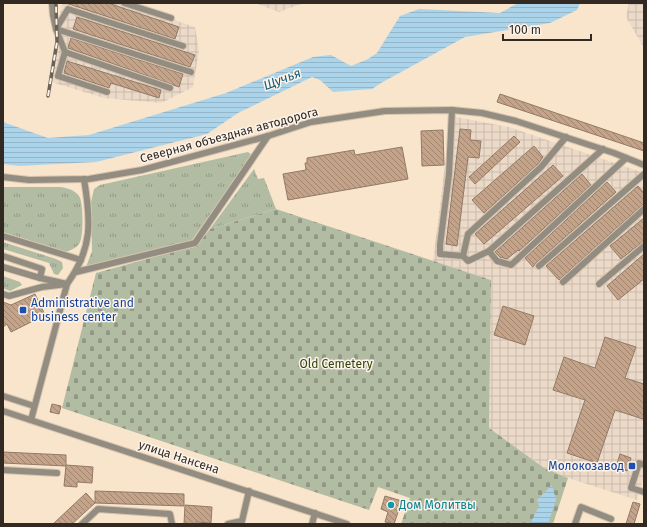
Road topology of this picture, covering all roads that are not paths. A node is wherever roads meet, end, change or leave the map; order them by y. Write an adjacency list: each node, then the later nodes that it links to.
1 (52, 3): 5 (street)
2 (124, 3): 4 (street)
3 (69, 6): 5 (street); 6 (street)
4 (171, 18)
5 (56, 29): 7 (street); 8 (street)
6 (183, 46)
7 (65, 52): 9 (street); 10 (street)
8 (191, 72)
9 (170, 88)
10 (107, 92)
11 (452, 110): 12 (street, Северная объездная автодорога); 13 (street, Северная объездная автодорога); 25 (street)
12 (268, 136): 19 (street, Северная объездная автодорога); 29 (street)
13 (566, 137): 14 (street, Северная объездная автодорога); 25 (street)
14 (602, 149): 15 (street, Северная объездная автодорога); 23 (street)
15 (626, 158): 16 (street, Северная объездная автодорога); 23 (street)
16 (644, 165)
17 (644, 174): 27 (street)
18 (3, 177): 19 (street, Северная объездная автодорога)
19 (84, 179): 26 (street)
20 (644, 209): 31 (street)
21 (3, 236): 26 (street)
22 (644, 246): 33 (street)
23 (489, 251): 25 (street)
24 (3, 256): 30 (street)
25 (463, 256)
26 (82, 260): 29 (street)
27 (539, 266)
28 (3, 267): 30 (street)
29 (76, 272): 32 (street)
30 (40, 278): 32 (street)
31 (563, 282)
32 (67, 284): 34 (street); 36 (street)
33 (599, 284)
34 (3, 294)
35 (3, 396): 36 (street)
36 (34, 406): 38 (street)
37 (3, 411): 38 (street, улица Нансена)
38 (31, 420): 42 (street, улица Нансена)
39 (644, 465): 43 (street)
40 (3, 470): 41 (street)
41 (57, 473)
42 (249, 491): 44 (street, улица Нансена); 48 (street)
43 (644, 492)
44 (314, 513): 49 (street); 50 (street, улица Нансена)
45 (611, 519): 51 (street)
46 (82, 524): 47 (street)
47 (172, 524)
48 (228, 524)
49 (312, 524)
50 (348, 524)
51 (575, 524)

